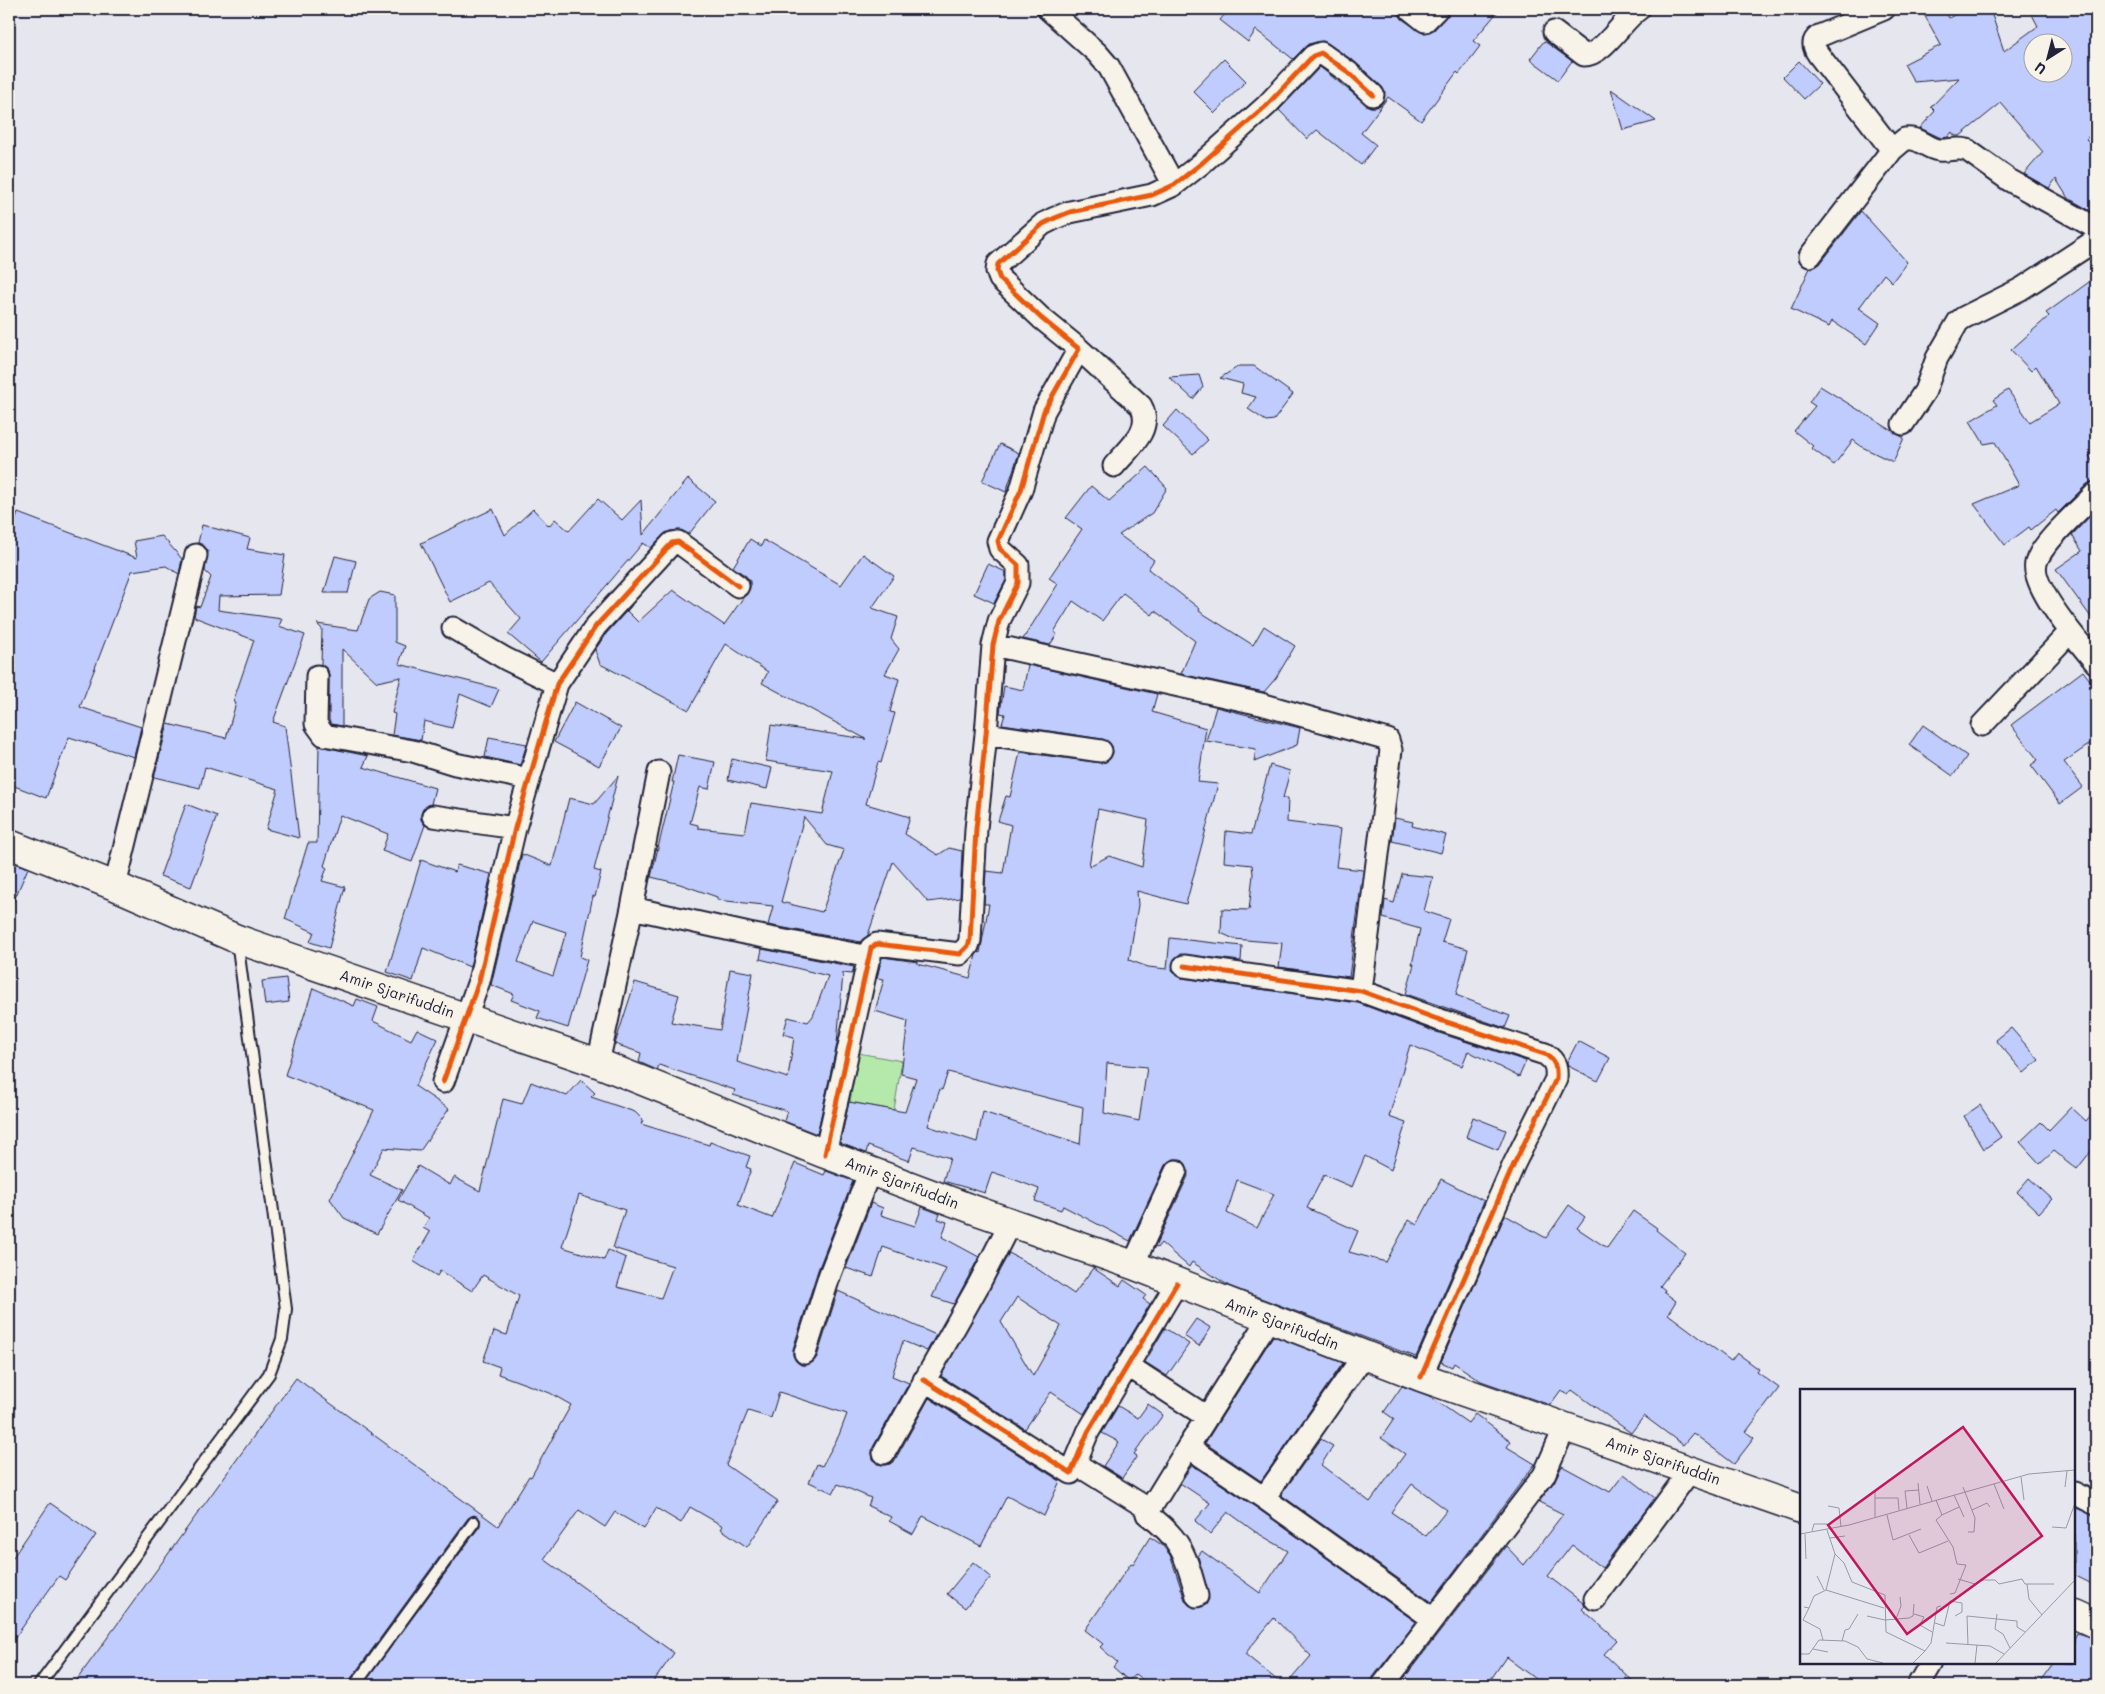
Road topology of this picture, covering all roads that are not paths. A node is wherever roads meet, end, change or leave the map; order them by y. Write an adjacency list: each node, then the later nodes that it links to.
1 (1048, 9): 9 (street)
2 (1410, 9): 3 (street)
3 (1438, 9)
4 (1639, 9): 6 (street)
5 (1884, 9): 8 (street)
6 (1554, 32)
7 (1373, 95): 9 (street)
8 (1892, 150): 10 (street); 12 (street)
9 (1174, 185): 13 (street)
10 (2096, 228)
11 (2096, 240): 14 (street)
12 (1810, 256)
13 (1079, 349): 15 (street); 21 (street)
14 (1903, 424)
15 (1114, 466)
16 (2096, 493): 20 (street)
17 (196, 555): 33 (street)
18 (738, 586): 24 (street)
19 (453, 628): 24 (street)
20 (2070, 632): 22 (street); 25 (street)
21 (993, 645): 26 (street); 38 (street)
22 (2096, 663)
23 (317, 676): 29 (street)
24 (557, 684): 29 (street)
25 (1982, 725)
26 (986, 734): 27 (street); 36 (street)
27 (1101, 751)
28 (659, 772): 34 (street)
29 (530, 779): 31 (street)
30 (433, 816): 31 (street)
31 (515, 828): 39 (street)
32 (9, 844): 33 (main road, Amir Sjarifuddin)
33 (115, 886): 35 (main road, Amir Sjarifuddin)
34 (632, 908): 36 (street); 40 (street)
35 (237, 939): 39 (main road, Amir Sjarifuddin); 72 (lane)
36 (870, 957): 42 (street)
37 (1184, 966): 38 (street)
38 (1361, 991): 52 (street)
39 (465, 1017): 40 (main road, Amir Sjarifuddin); 41 (street)
40 (598, 1063): 42 (main road, Amir Sjarifuddin)
41 (443, 1082)
42 (825, 1154): 43 (main road, Amir Sjarifuddin)
43 (870, 1171): 45 (main road, Amir Sjarifuddin); 49 (street)
44 (1176, 1171): 46 (street)
45 (1010, 1222): 46 (main road, Amir Sjarifuddin); 53 (street)
46 (1133, 1265): 47 (main road, Amir Sjarifuddin)
47 (1177, 1283): 48 (main road, Amir Sjarifuddin); 51 (street)
48 (1269, 1319): 50 (main road, Amir Sjarifuddin); 54 (street)
49 (805, 1353)
50 (1364, 1355): 52 (main road, Amir Sjarifuddin); 61 (street)
51 (1127, 1364): 54 (street); 58 (street)
52 (1421, 1378): 55 (main road, Amir Sjarifuddin)
53 (924, 1380): 57 (street); 58 (street)
54 (1207, 1417): 56 (street)
55 (1565, 1428): 59 (main road, Amir Sjarifuddin); 69 (street)
56 (1188, 1447): 61 (street); 64 (street)
57 (884, 1453)
58 (1076, 1464): 64 (street)
59 (1690, 1471): 63 (main road, Amir Sjarifuddin); 67 (street)
60 (2075, 1494): 62 (street)
61 (1264, 1498): 69 (street)
62 (2096, 1504)
63 (1800, 1508)
64 (1150, 1510): 66 (street)
65 (474, 1522): 73 (lane)
66 (1196, 1596)
67 (1595, 1599)
68 (2075, 1614): 70 (main road)
69 (1433, 1619): 74 (street)
70 (2096, 1624)
71 (1930, 1664): 75 (street)
72 (39, 1685)
73 (355, 1685)
74 (1383, 1685)
75 (1918, 1685)

